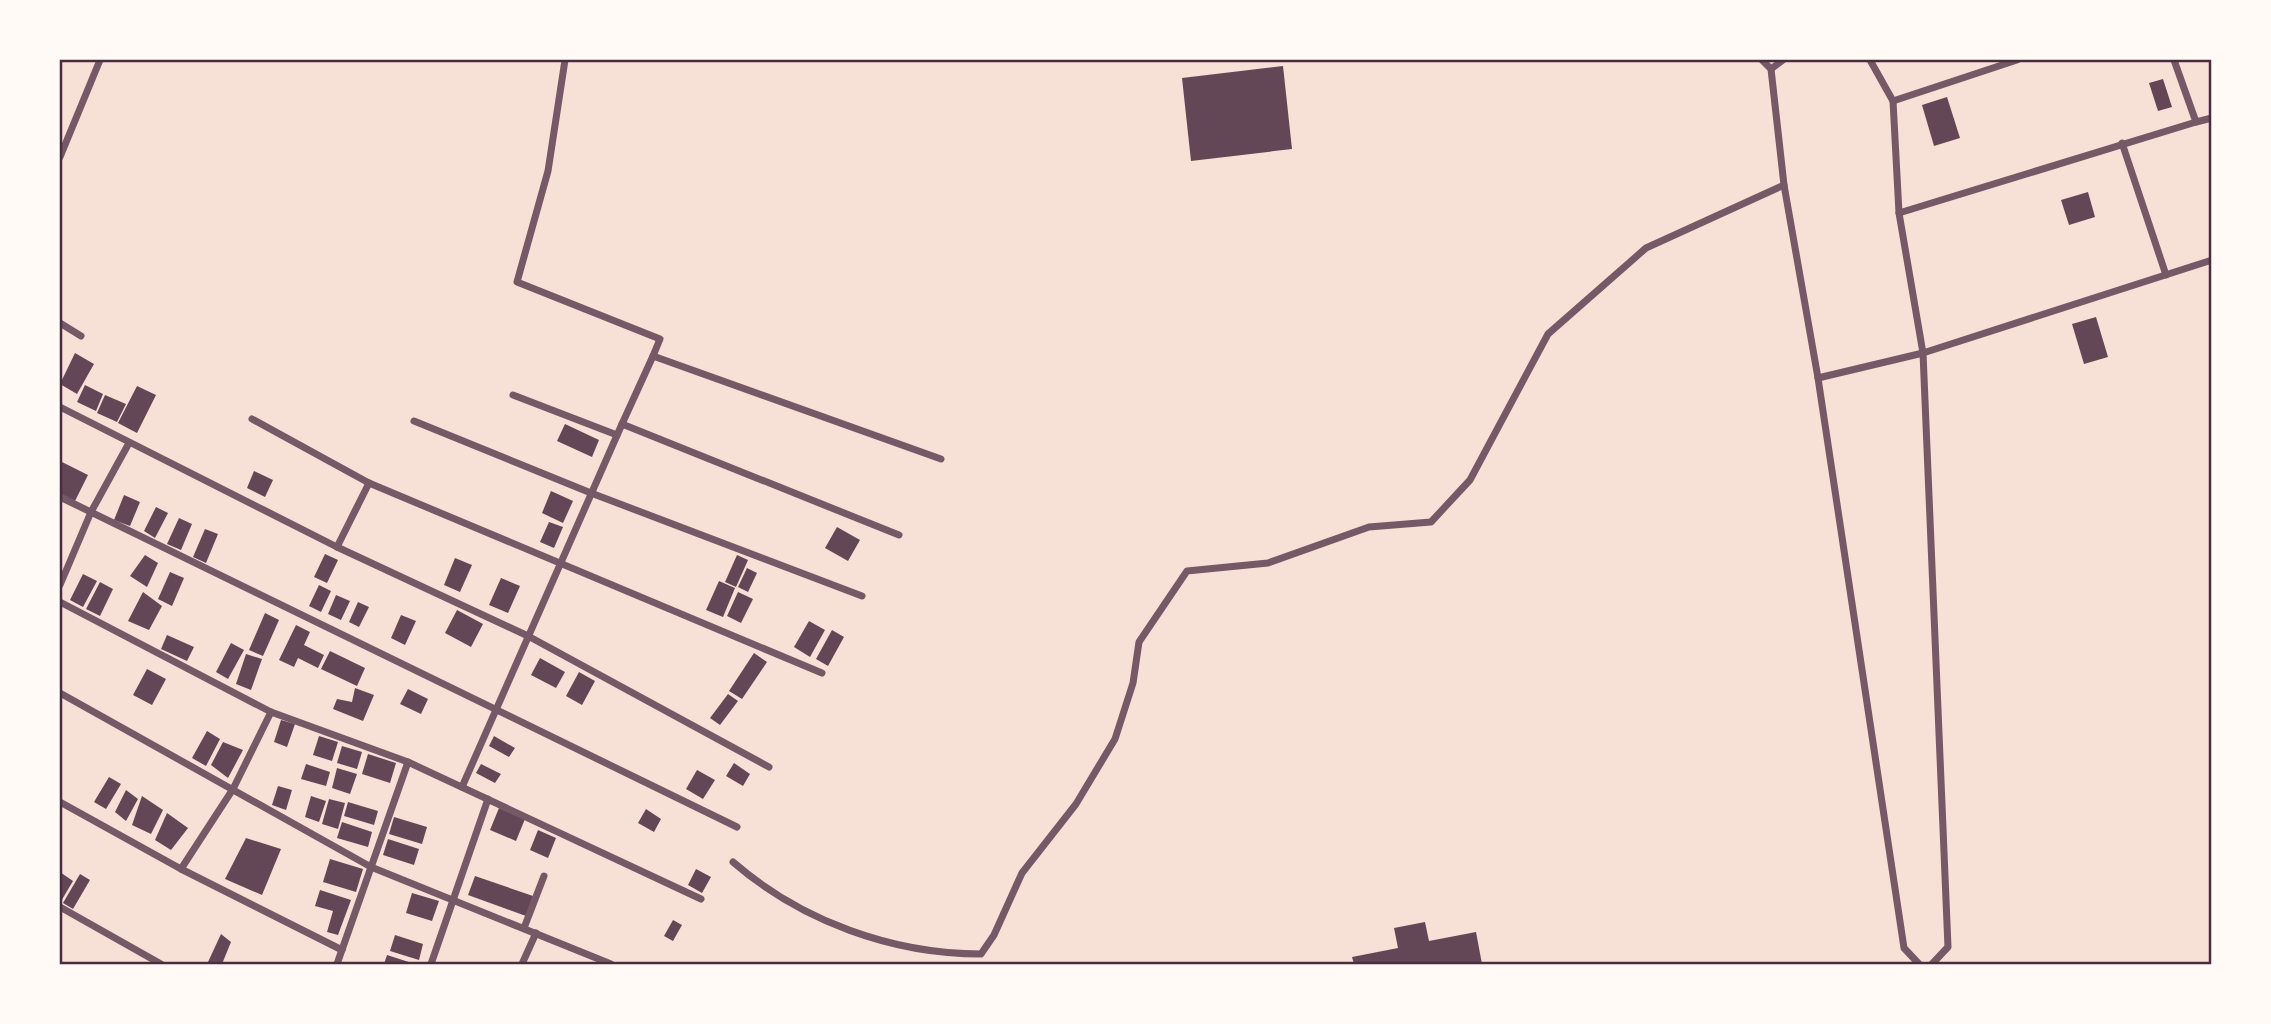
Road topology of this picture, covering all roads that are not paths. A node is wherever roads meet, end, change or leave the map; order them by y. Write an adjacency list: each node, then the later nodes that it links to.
1 (100, 60): 13 (street)
2 (565, 60): 21 (street)
3 (1762, 60): 8 (street)
4 (1783, 60): 8 (street)
5 (1870, 60): 9 (street)
6 (2017, 60): 9 (street)
7 (2174, 60): 11 (street)
8 (1771, 69): 14 (street)
9 (1893, 101): 15 (street)
10 (2211, 118): 11 (street)
11 (2196, 122): 12 (street)
12 (2122, 144): 15 (street); 17 (street)
13 (60, 157)
14 (1784, 185): 22 (street); 63 (street)
15 (1899, 213): 20 (street)
16 (2211, 260): 17 (street)
17 (2166, 275): 20 (street)
18 (60, 323): 19 (street)
19 (81, 336)
20 (1923, 353): 22 (street); 71 (street)
21 (653, 356): 27 (street); 30 (street)
22 (1818, 378): 70 (street)
23 (513, 395): 28 (street)
24 (60, 407): 29 (street)
25 (252, 419): 31 (street)
26 (414, 421): 32 (street)
27 (622, 424): 28 (street); 35 (street)
28 (617, 435): 32 (street)
29 (129, 443): 34 (street); 36 (street)
30 (941, 459)
31 (369, 482): 36 (street); 37 (street)
32 (591, 493): 37 (street); 39 (street)
33 (60, 497): 34 (street)
34 (91, 512): 38 (street); 44 (street)
35 (899, 535)
36 (337, 547): 41 (street)
37 (561, 563): 41 (street); 42 (street)
38 (60, 585)
39 (862, 596)
40 (60, 602): 45 (street)
41 (528, 636): 44 (street); 47 (street)
42 (822, 673)
43 (60, 693): 49 (street)
44 (496, 710): 48 (street); 52 (street)
45 (271, 712): 46 (street); 49 (street)
46 (408, 762): 48 (street); 54 (street)
47 (769, 767)
48 (462, 787): 50 (street)
49 (233, 789): 54 (street); 55 (street)
50 (488, 799): 57 (street); 58 (street)
51 (60, 802): 55 (street)
52 (737, 827)
53 (733, 862): 63 (street)
54 (371, 867): 57 (street); 62 (street)
55 (181, 869): 62 (street)
56 (544, 876): 60 (street)
57 (453, 898): 60 (street); 66 (street)
58 (701, 899)
59 (60, 907): 64 (street)
60 (524, 928): 61 (street)
61 (536, 933): 67 (street); 68 (street)
62 (342, 950): 65 (street)
63 (981, 954): 69 (street)
64 (162, 964)
65 (337, 964)
66 (431, 964)
67 (522, 964)
68 (611, 964)
69 (975, 964)
70 (1919, 964)
71 (1932, 964)

